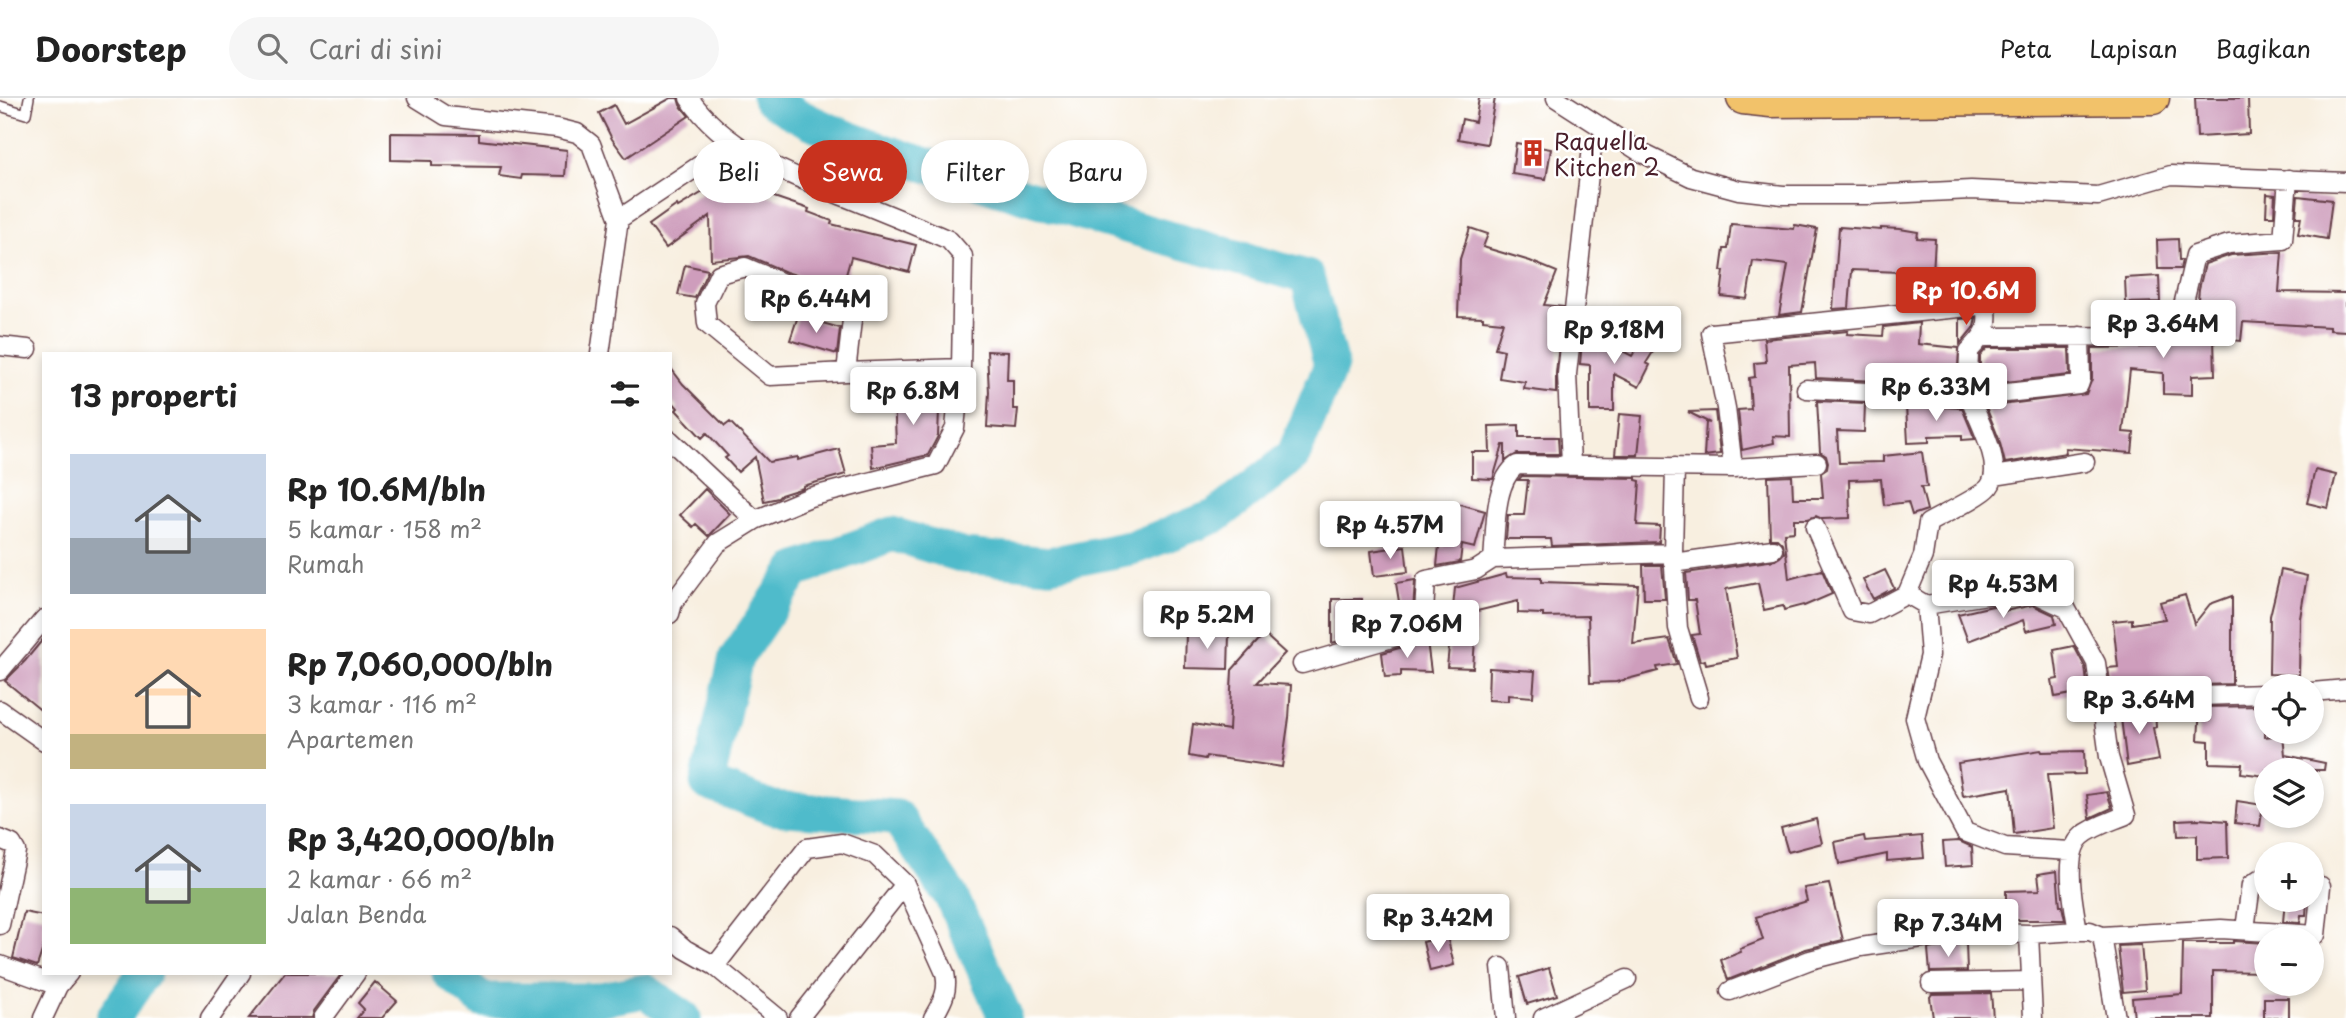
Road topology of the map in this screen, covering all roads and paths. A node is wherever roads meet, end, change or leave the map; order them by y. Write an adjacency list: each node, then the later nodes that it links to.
1 (29, 98): 7 (lane)
2 (417, 98): 14 (street)
3 (689, 98): 9 (street)
4 (1556, 98): 8 (street)
5 (1743, 98): 6 (highway)
6 (2153, 98)
7 (0, 106)
8 (1611, 133): 12 (street); 27 (street)
9 (729, 140)
10 (693, 170): 14 (street)
11 (784, 173): 20 (street)
12 (2288, 179): 13 (street); 15 (street)
13 (2346, 182)
14 (619, 219): 19 (street)
15 (2080, 336): 16 (street); 23 (street)
16 (1982, 337): 23 (street); 29 (street)
17 (0, 346): 18 (street)
18 (28, 349)
19 (600, 352)
20 (961, 368): 21 (street); 31 (street)
21 (846, 372): 21 (street)
22 (1806, 390): 23 (street)
23 (1970, 397): 30 (street)
24 (672, 442): 31 (street)
25 (2085, 462): 30 (street)
26 (1817, 463): 29 (street)
27 (1572, 465): 28 (street); 35 (street)
28 (1675, 467): 29 (street); 34 (street)
29 (1733, 468)
30 (1994, 476): 36 (street)
31 (755, 520): 38 (street)
32 (1815, 527): 36 (street)
33 (1773, 549): 34 (street)
34 (1673, 558): 35 (street); 45 (street)
35 (1493, 559): 40 (street)
36 (1907, 594): 37 (street)
37 (1926, 605): 46 (street); 50 (street)
38 (672, 607)
39 (42, 621): 41 (street)
40 (1302, 664)
41 (0, 671)
42 (2346, 689): 43 (street)
43 (2324, 691)
44 (2254, 694): 46 (street)
45 (1699, 698)
46 (2100, 699): 50 (street)
47 (0, 710): 48 (street)
48 (42, 740)
49 (0, 838): 54 (street)
50 (2071, 851): 56 (street)
51 (2254, 883): 55 (street)
52 (905, 884): 61 (street); 76 (street); 77 (street)
53 (2318, 912): 55 (street)
54 (0, 925)
55 (2245, 929): 58 (street)
56 (2078, 930): 57 (street); 58 (street)
57 (2029, 934): 69 (street); 71 (street)
58 (2102, 936): 81 (street)
59 (672, 938): 61 (street)
60 (0, 965): 63 (street)
61 (715, 966): 75 (street)
62 (1501, 967): 78 (street)
63 (42, 974)
64 (46, 975): 67 (street)
65 (240, 975): 73 (street)
66 (355, 975): 74 (street)
67 (64, 979): 72 (street)
68 (1627, 979): 79 (street)
69 (2030, 981): 70 (street); 80 (street)
70 (1931, 983)
71 (1730, 991)
72 (43, 1018)
73 (210, 1018)
74 (323, 1018)
75 (778, 1018)
76 (799, 1018)
77 (933, 1018)
78 (1506, 1018)
79 (1543, 1018)
80 (2033, 1018)
81 (2116, 1018)

